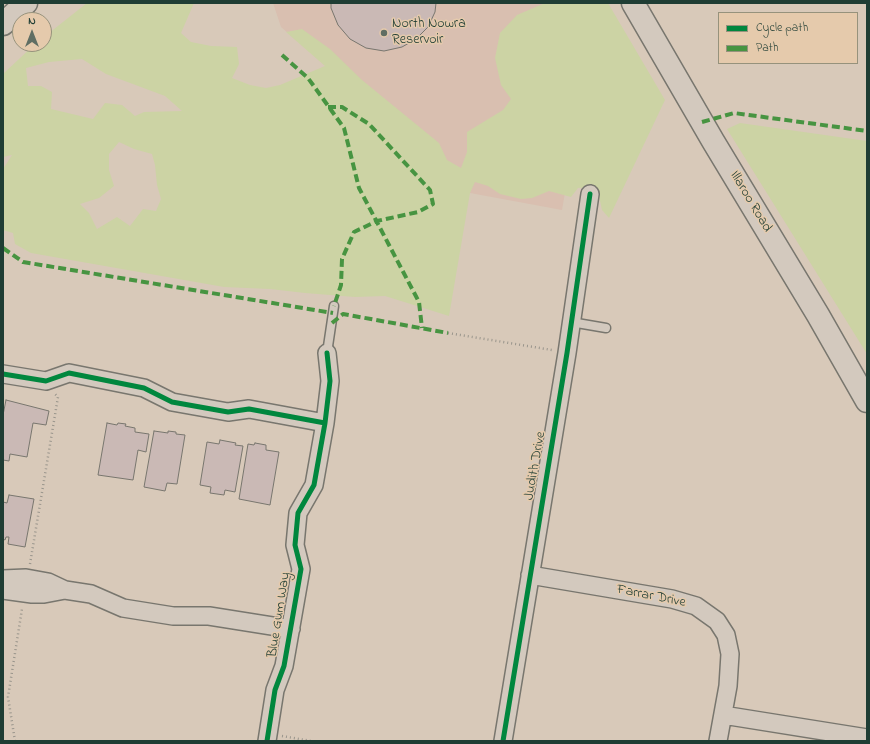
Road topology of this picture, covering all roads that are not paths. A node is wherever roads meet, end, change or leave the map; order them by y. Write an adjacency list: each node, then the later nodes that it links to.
1 (26, 3): 3 (main road)
2 (633, 3): 10 (main road, Illaroo Road)
3 (3, 24)
4 (590, 194): 6 (street, Judith Drive)
5 (334, 306): 8 (lane)
6 (571, 322): 7 (lane); 12 (street, Judith Drive)
7 (606, 328)
8 (327, 353): 11 (street, Blue Gum Way)
9 (3, 374): 11 (street)
10 (867, 401)
11 (325, 423): 15 (street, Blue Gum Way)
12 (530, 575): 16 (street, Farrar Drive); 19 (street, Judith Drive)
13 (3, 579): 14 (street, Blue Gum Way)
14 (15, 587): 15 (street, Blue Gum Way)
15 (291, 629): 17 (street, Blue Gum Way)
16 (723, 716): 18 (street); 20 (street, Farrar Drive)
17 (268, 737)
18 (867, 738)
19 (503, 741)
20 (718, 741)

